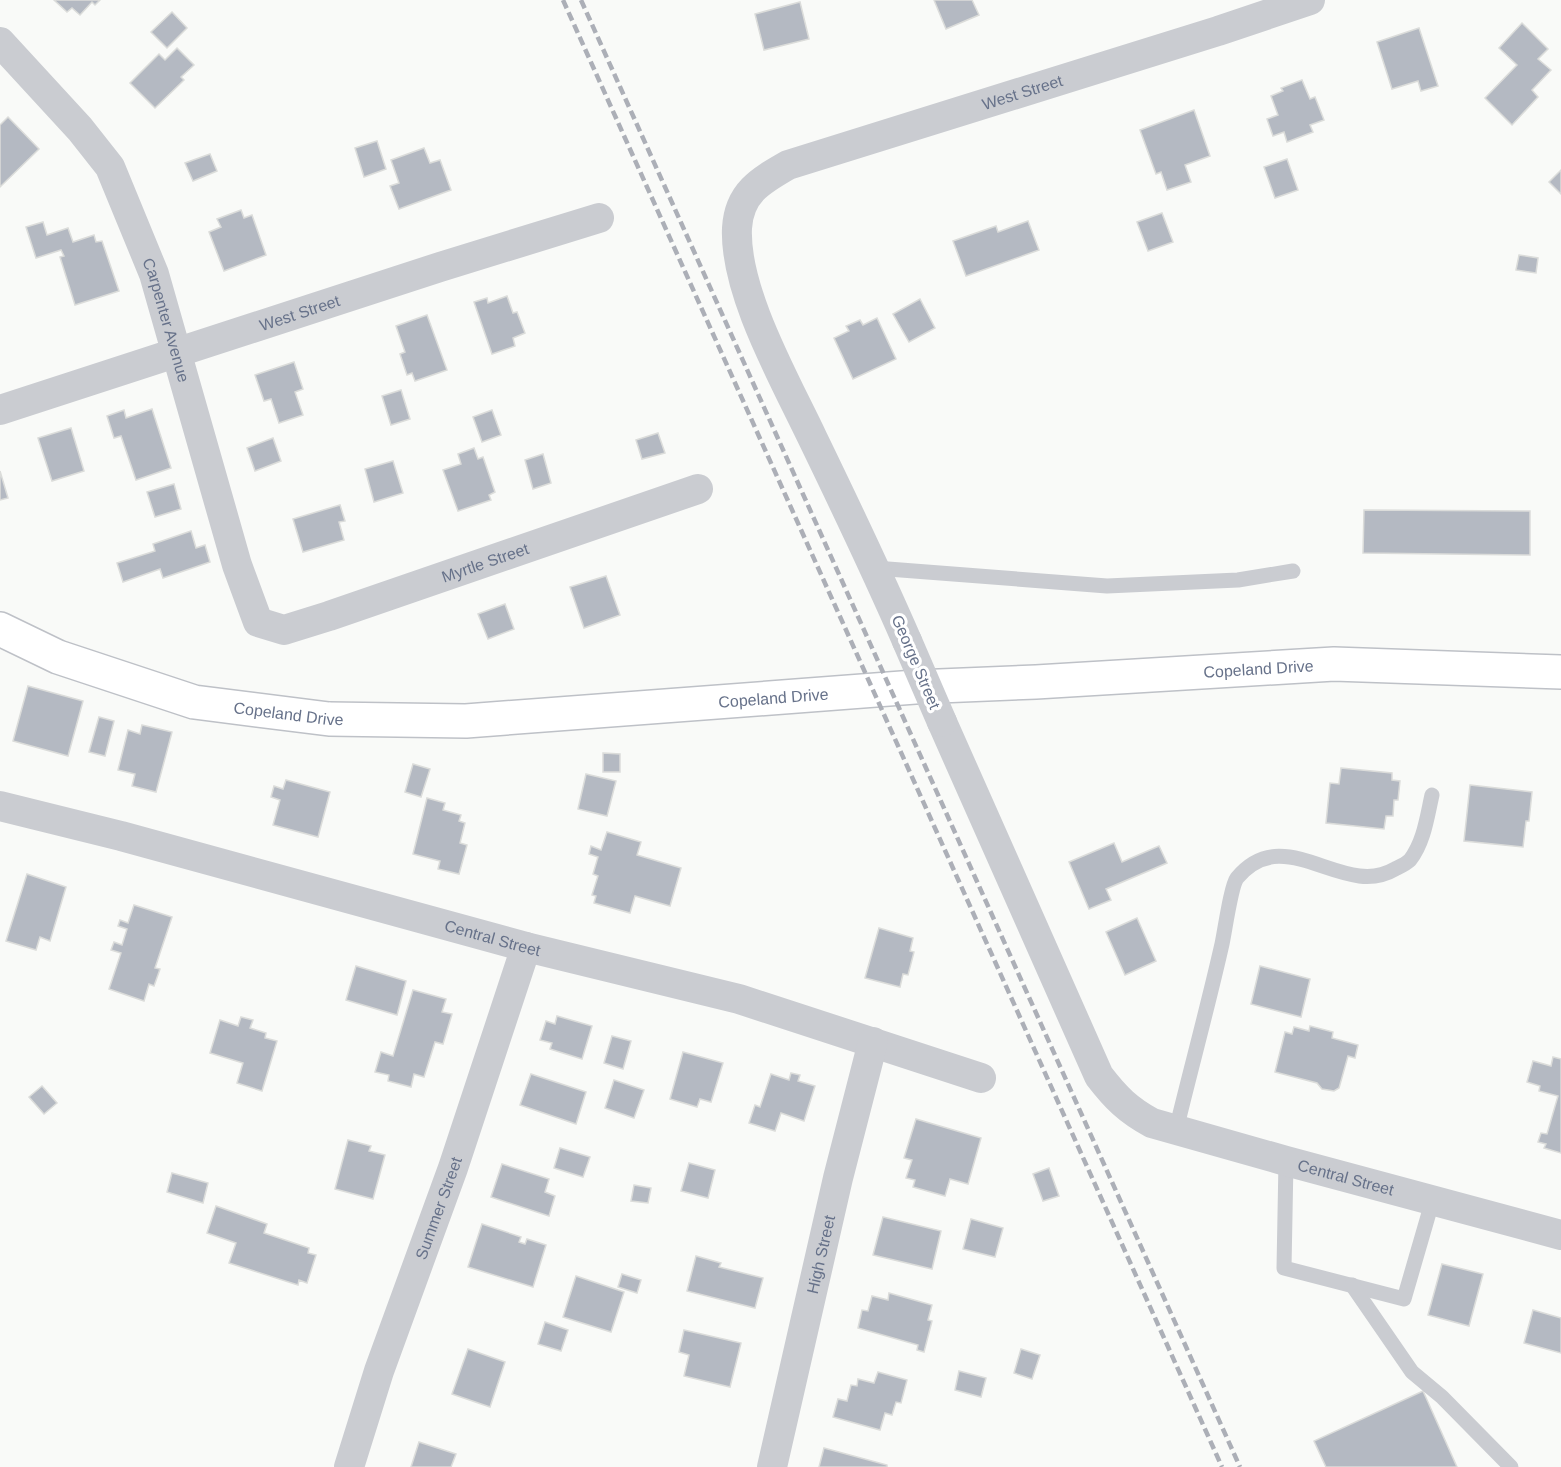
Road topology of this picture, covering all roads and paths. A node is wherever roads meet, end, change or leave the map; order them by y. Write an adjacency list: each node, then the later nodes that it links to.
1 (1310, 0): 3 (street, West Street)
2 (0, 42): 5 (street, Carpenter Avenue)
3 (744, 199): 8 (street, George Street)
4 (599, 218): 5 (street, West Street)
5 (177, 353): 6 (street, West Street); 10 (street, Carpenter Avenue)
6 (0, 410)
7 (698, 489): 10 (street, Myrtle Street)
8 (874, 568): 9 (lane); 18 (street, George Street, bridge)
9 (1293, 571)
10 (272, 626)
11 (0, 629): 12 (main road, Copeland Drive)
12 (1561, 672)
13 (1432, 795): 19 (lane)
14 (0, 806): 15 (street, Central Street)
15 (526, 947): 16 (street, Central Street); 24 (street, Summer Street)
16 (873, 1042): 17 (street, Central Street); 25 (street, High Street)
17 (981, 1078)
18 (1132, 1112): 19 (street, Central Street)
19 (1176, 1130): 20 (street, Central Street)
20 (1286, 1161): 21 (street, Central Street); 23 (lane)
21 (1433, 1199): 22 (street, Central Street); 23 (lane)
22 (1561, 1235)
23 (1352, 1285): 26 (lane)
24 (348, 1467)
25 (772, 1467)
26 (1511, 1467)

